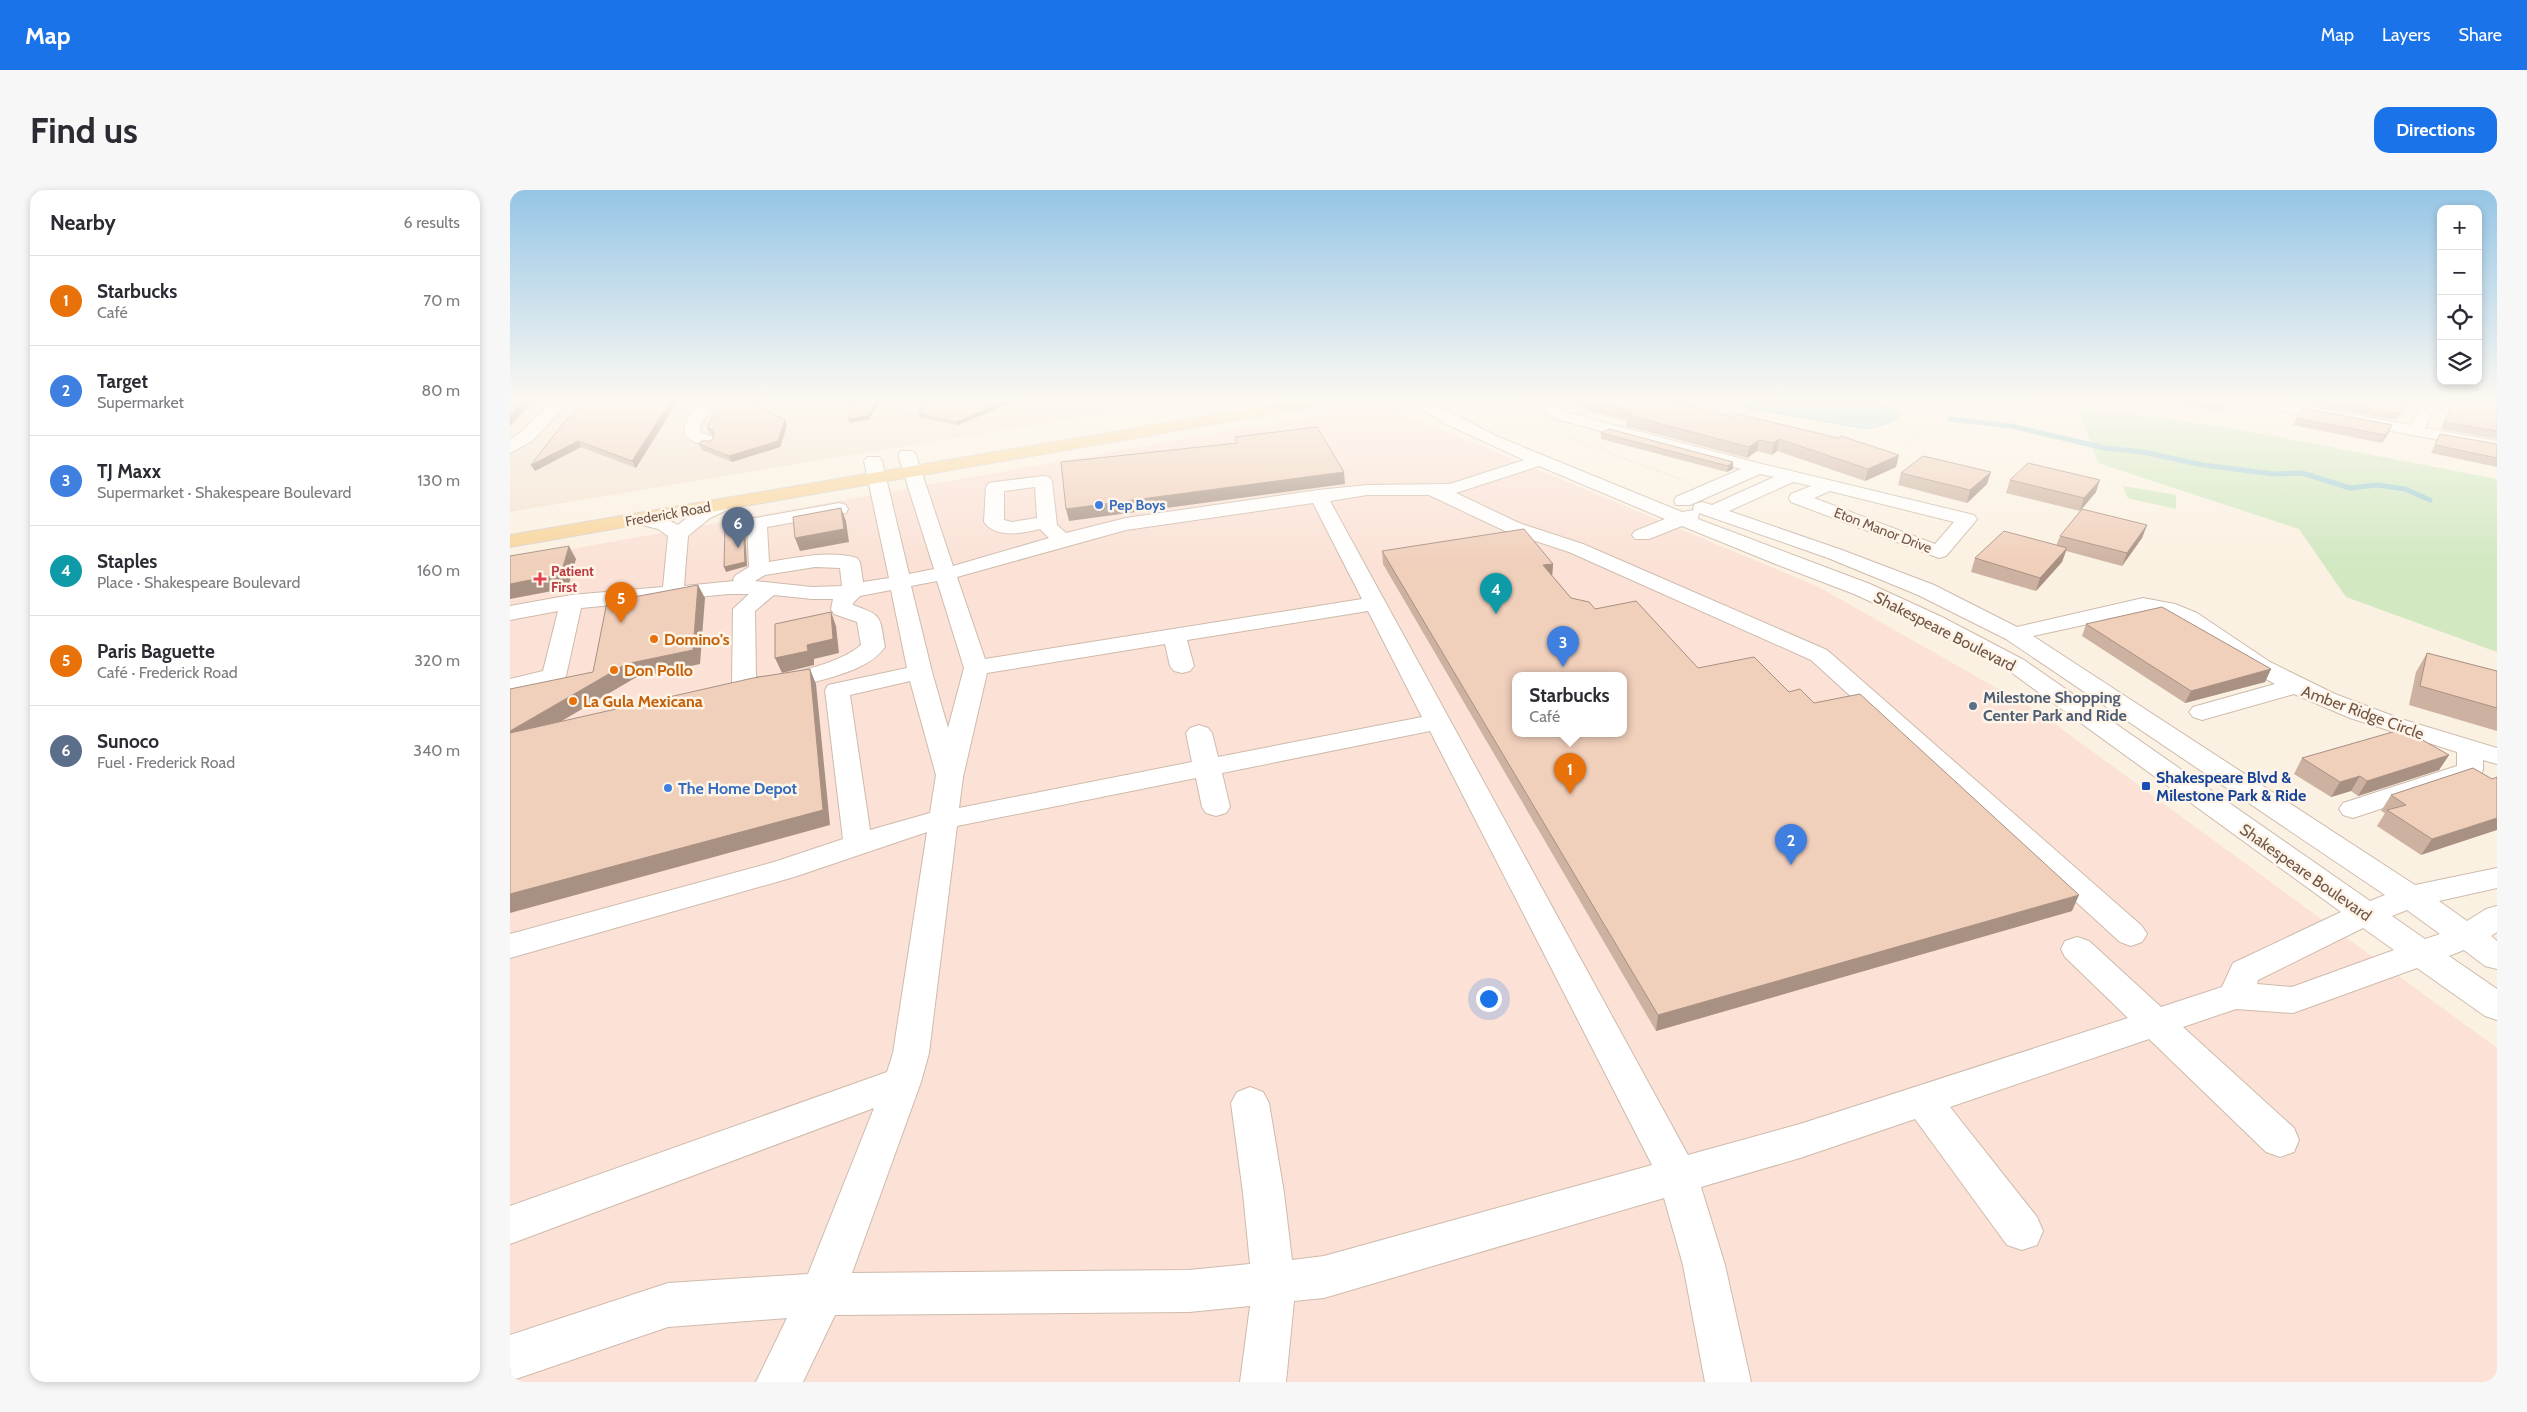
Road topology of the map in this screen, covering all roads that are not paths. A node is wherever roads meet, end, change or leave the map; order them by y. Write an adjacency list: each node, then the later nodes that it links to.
1 (922, 455): 7 (main road, Frederick Road)
2 (970, 455): 7 (main road, Frederick Road)
3 (1524, 455): 6 (street, Shakespeare Boulevard)
4 (1564, 455): 16 (street, Shakespeare Boulevard)
5 (1708, 455): 8 (street, Eton Manor Drive)
6 (1538, 461): 12 (street); 16 (street, Shakespeare Boulevard)
7 (910, 464): 9 (main road, Frederick Road); 24 (street)
8 (1758, 468): 10 (street, Eton Manor Drive); 16 (street)
9 (875, 470): 14 (main road, Frederick Road); 19 (main road, Frederick Road); 26 (street)
10 (1791, 476): 11 (street, Eton Manor Drive); 16 (street)
11 (1829, 485): 11 (street, Eton Manor Drive)
12 (1434, 490): 13 (street); 54 (street)
13 (1318, 496): 22 (street); 30 (street)
14 (722, 505): 17 (main road, Frederick Road); 20 (street)
15 (839, 508): 25 (street)
16 (1695, 510): 21 (street); 32 (street, Shakespeare Boulevard); 52 (street, Shakespeare Boulevard)
17 (641, 519): 20 (street); 23 (main road, Frederick Road)
18 (1047, 522): 22 (street)
19 (510, 524)
20 (678, 534): 28 (street)
21 (1642, 535)
22 (1063, 540): 24 (street)
23 (510, 541)
24 (945, 574): 26 (street); 35 (street)
25 (764, 579): 27 (street); 27 (street); 27 (street); 28 (street)
26 (900, 583): 27 (street); 36 (street)
27 (854, 591)
28 (673, 593): 29 (street)
29 (571, 602): 31 (street); 37 (street)
30 (1376, 603): 33 (street); 40 (street)
31 (510, 613)
32 (2014, 634): 38 (street, Amber Ridge Circle); 51 (street, Shakespeare Boulevard)
33 (1175, 636): 34 (street); 35 (street)
34 (1182, 666)
35 (976, 668): 45 (street)
36 (920, 672): 45 (street); 49 (street)
37 (510, 686)
38 (2294, 686): 39 (street); 42 (street, Amber Ridge Circle)
39 (2202, 712)
40 (1437, 722): 44 (street); 67 (street)
41 (1199, 734): 44 (street)
42 (2470, 748): 43 (street, Amber Ridge Circle); 47 (street)
43 (2497, 756)
44 (1207, 769): 46 (street); 48 (street)
45 (949, 777): 48 (street)
46 (1216, 807)
47 (2353, 809)
48 (944, 820): 49 (street); 63 (street)
49 (858, 845): 56 (street)
50 (2497, 878): 51 (street)
51 (2410, 896): 52 (street); 55 (street, Shakespeare Boulevard)
52 (2366, 914): 58 (street, Shakespeare Boulevard); 60 (street)
53 (2497, 917): 55 (street)
54 (2132, 934)
55 (2466, 936): 58 (street); 59 (street, Shakespeare Boulevard)
56 (510, 946)
57 (2077, 949): 62 (street)
58 (2421, 953): 60 (street); 61 (street, Shakespeare Boulevard)
59 (2497, 957)
60 (2235, 996): 62 (street)
61 (2497, 1007)
62 (2155, 1022): 64 (street); 66 (street)
63 (904, 1082): 68 (street); 71 (street)
64 (1923, 1101): 67 (street); 69 (street)
65 (1250, 1103): 70 (street)
66 (2280, 1140)
67 (1678, 1175): 70 (street); 75 (street)
68 (510, 1225)
69 (2022, 1231)
70 (1272, 1284): 71 (street); 74 (street)
71 (822, 1294): 72 (street); 73 (street)
72 (510, 1358)
73 (779, 1382)
74 (1263, 1382)
75 (1728, 1382)

